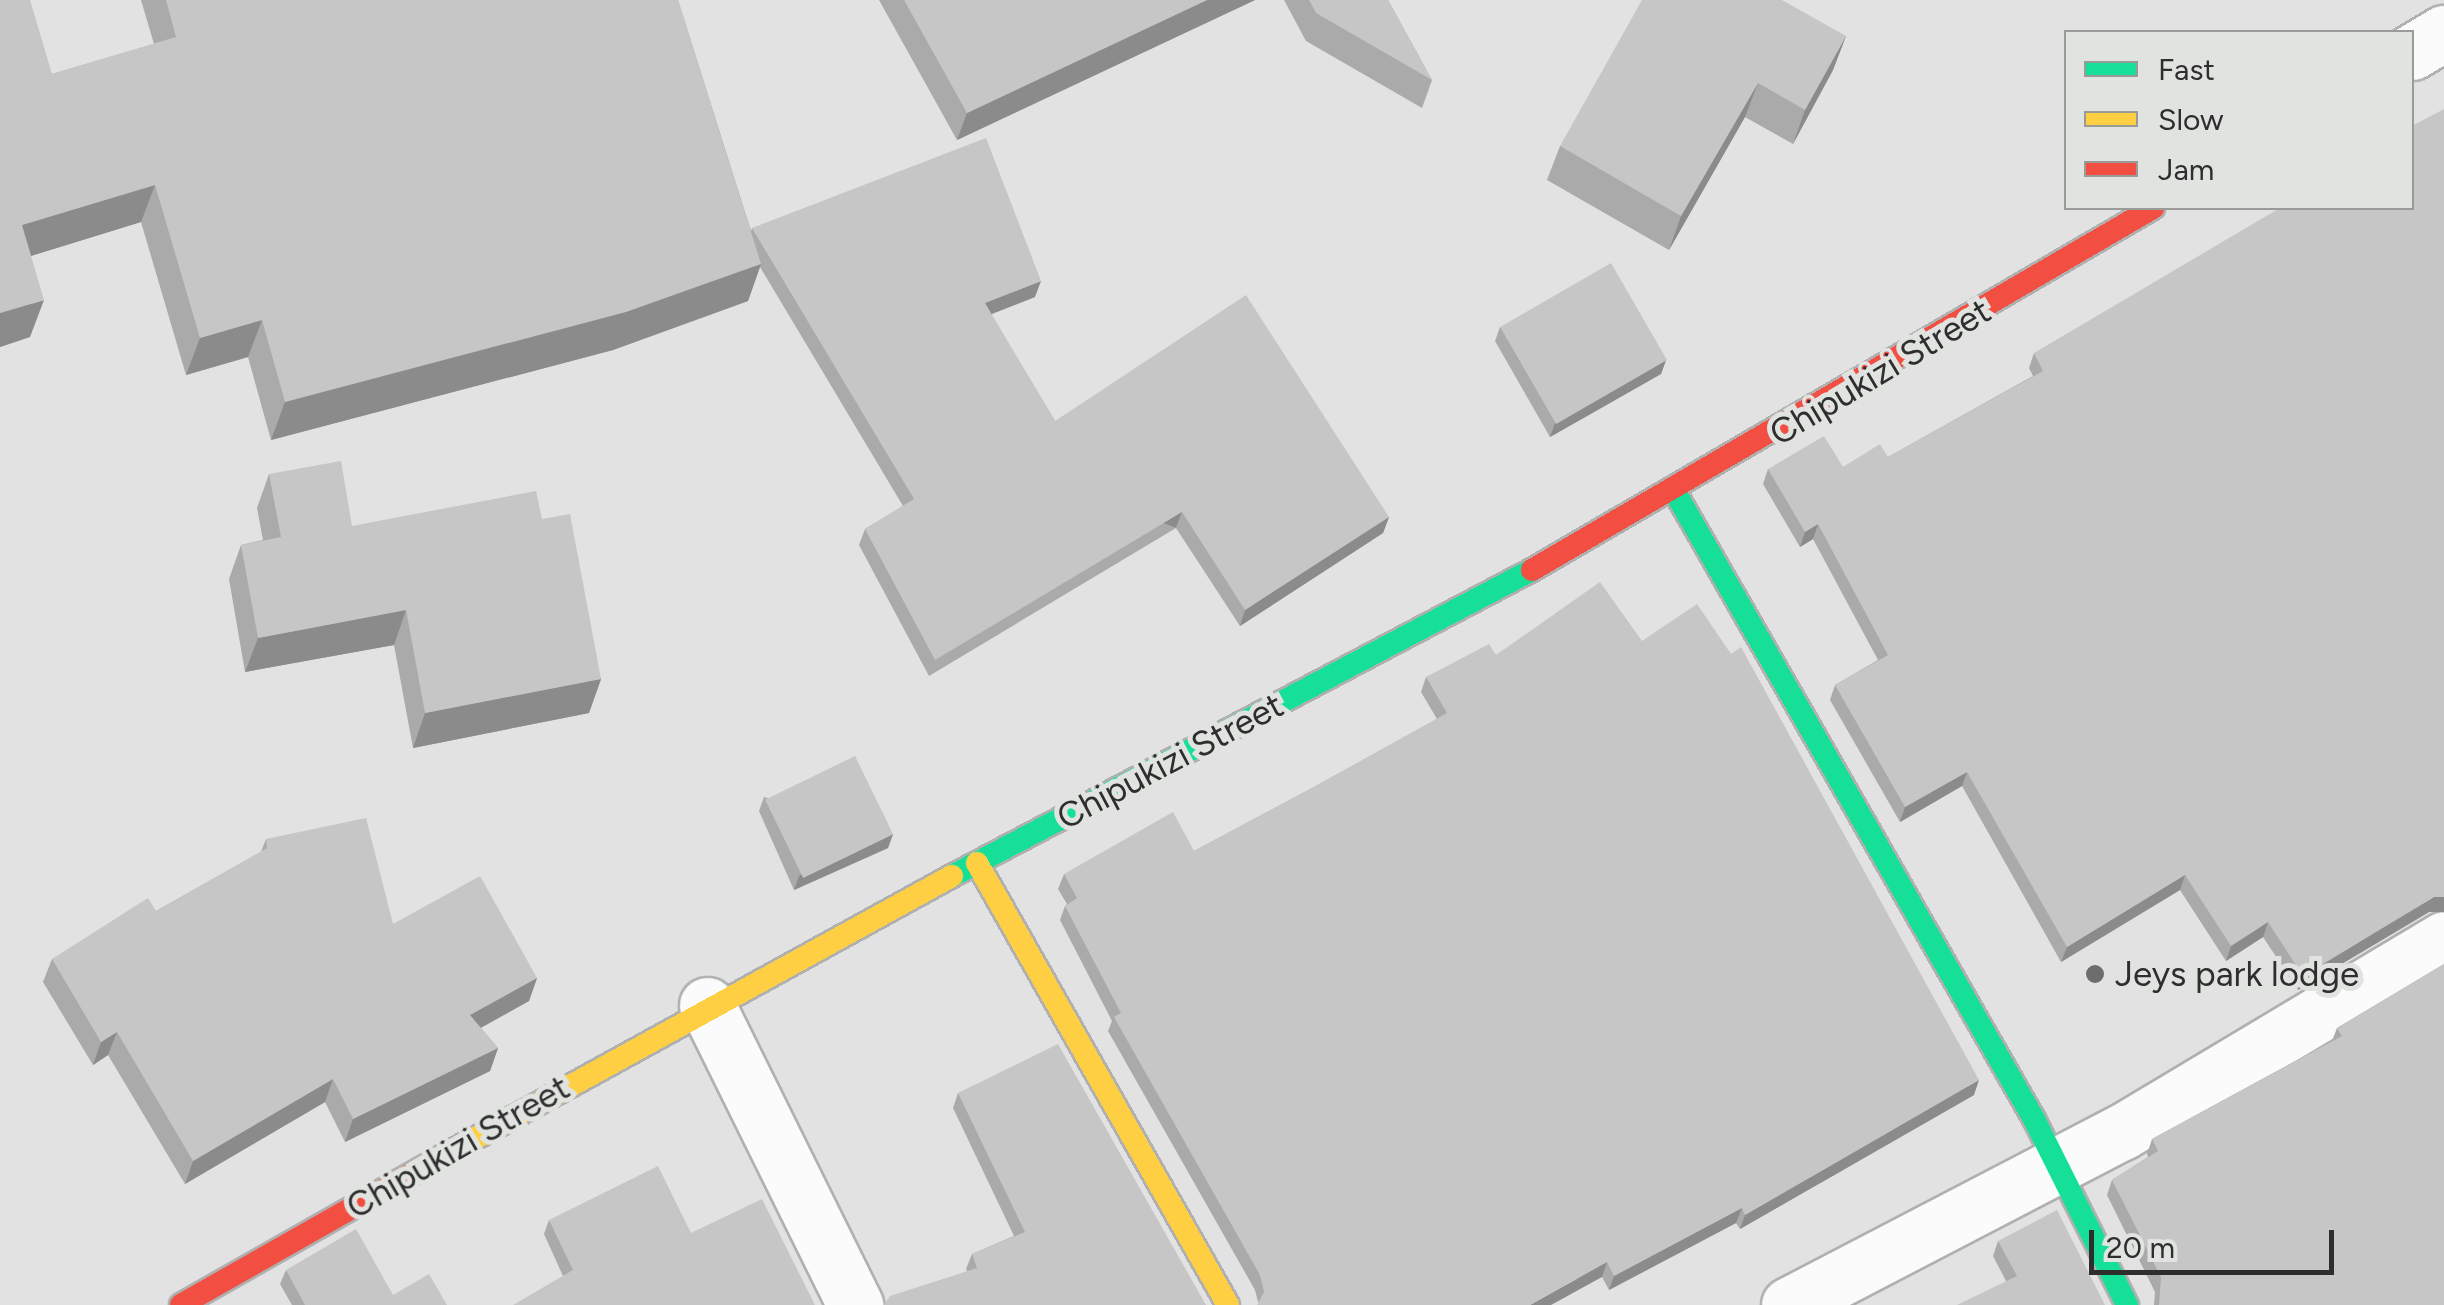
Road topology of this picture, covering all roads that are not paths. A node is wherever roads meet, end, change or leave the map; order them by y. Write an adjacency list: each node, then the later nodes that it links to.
1 (2444, 33): 2 (street)
2 (2414, 51)
3 (2150, 210): 4 (street, Chipukizi Street)
4 (1676, 494): 5 (street, Chipukizi Street); 8 (street)
5 (977, 863): 7 (street, Chipukizi Street); 11 (street)
6 (2444, 940): 8 (street)
7 (707, 1005): 9 (street, Chipukizi Street); 10 (street)
8 (2056, 1162): 12 (street); 13 (street)
9 (180, 1305)
10 (855, 1305)
11 (1228, 1305)
12 (1789, 1305)
13 (2128, 1305)

